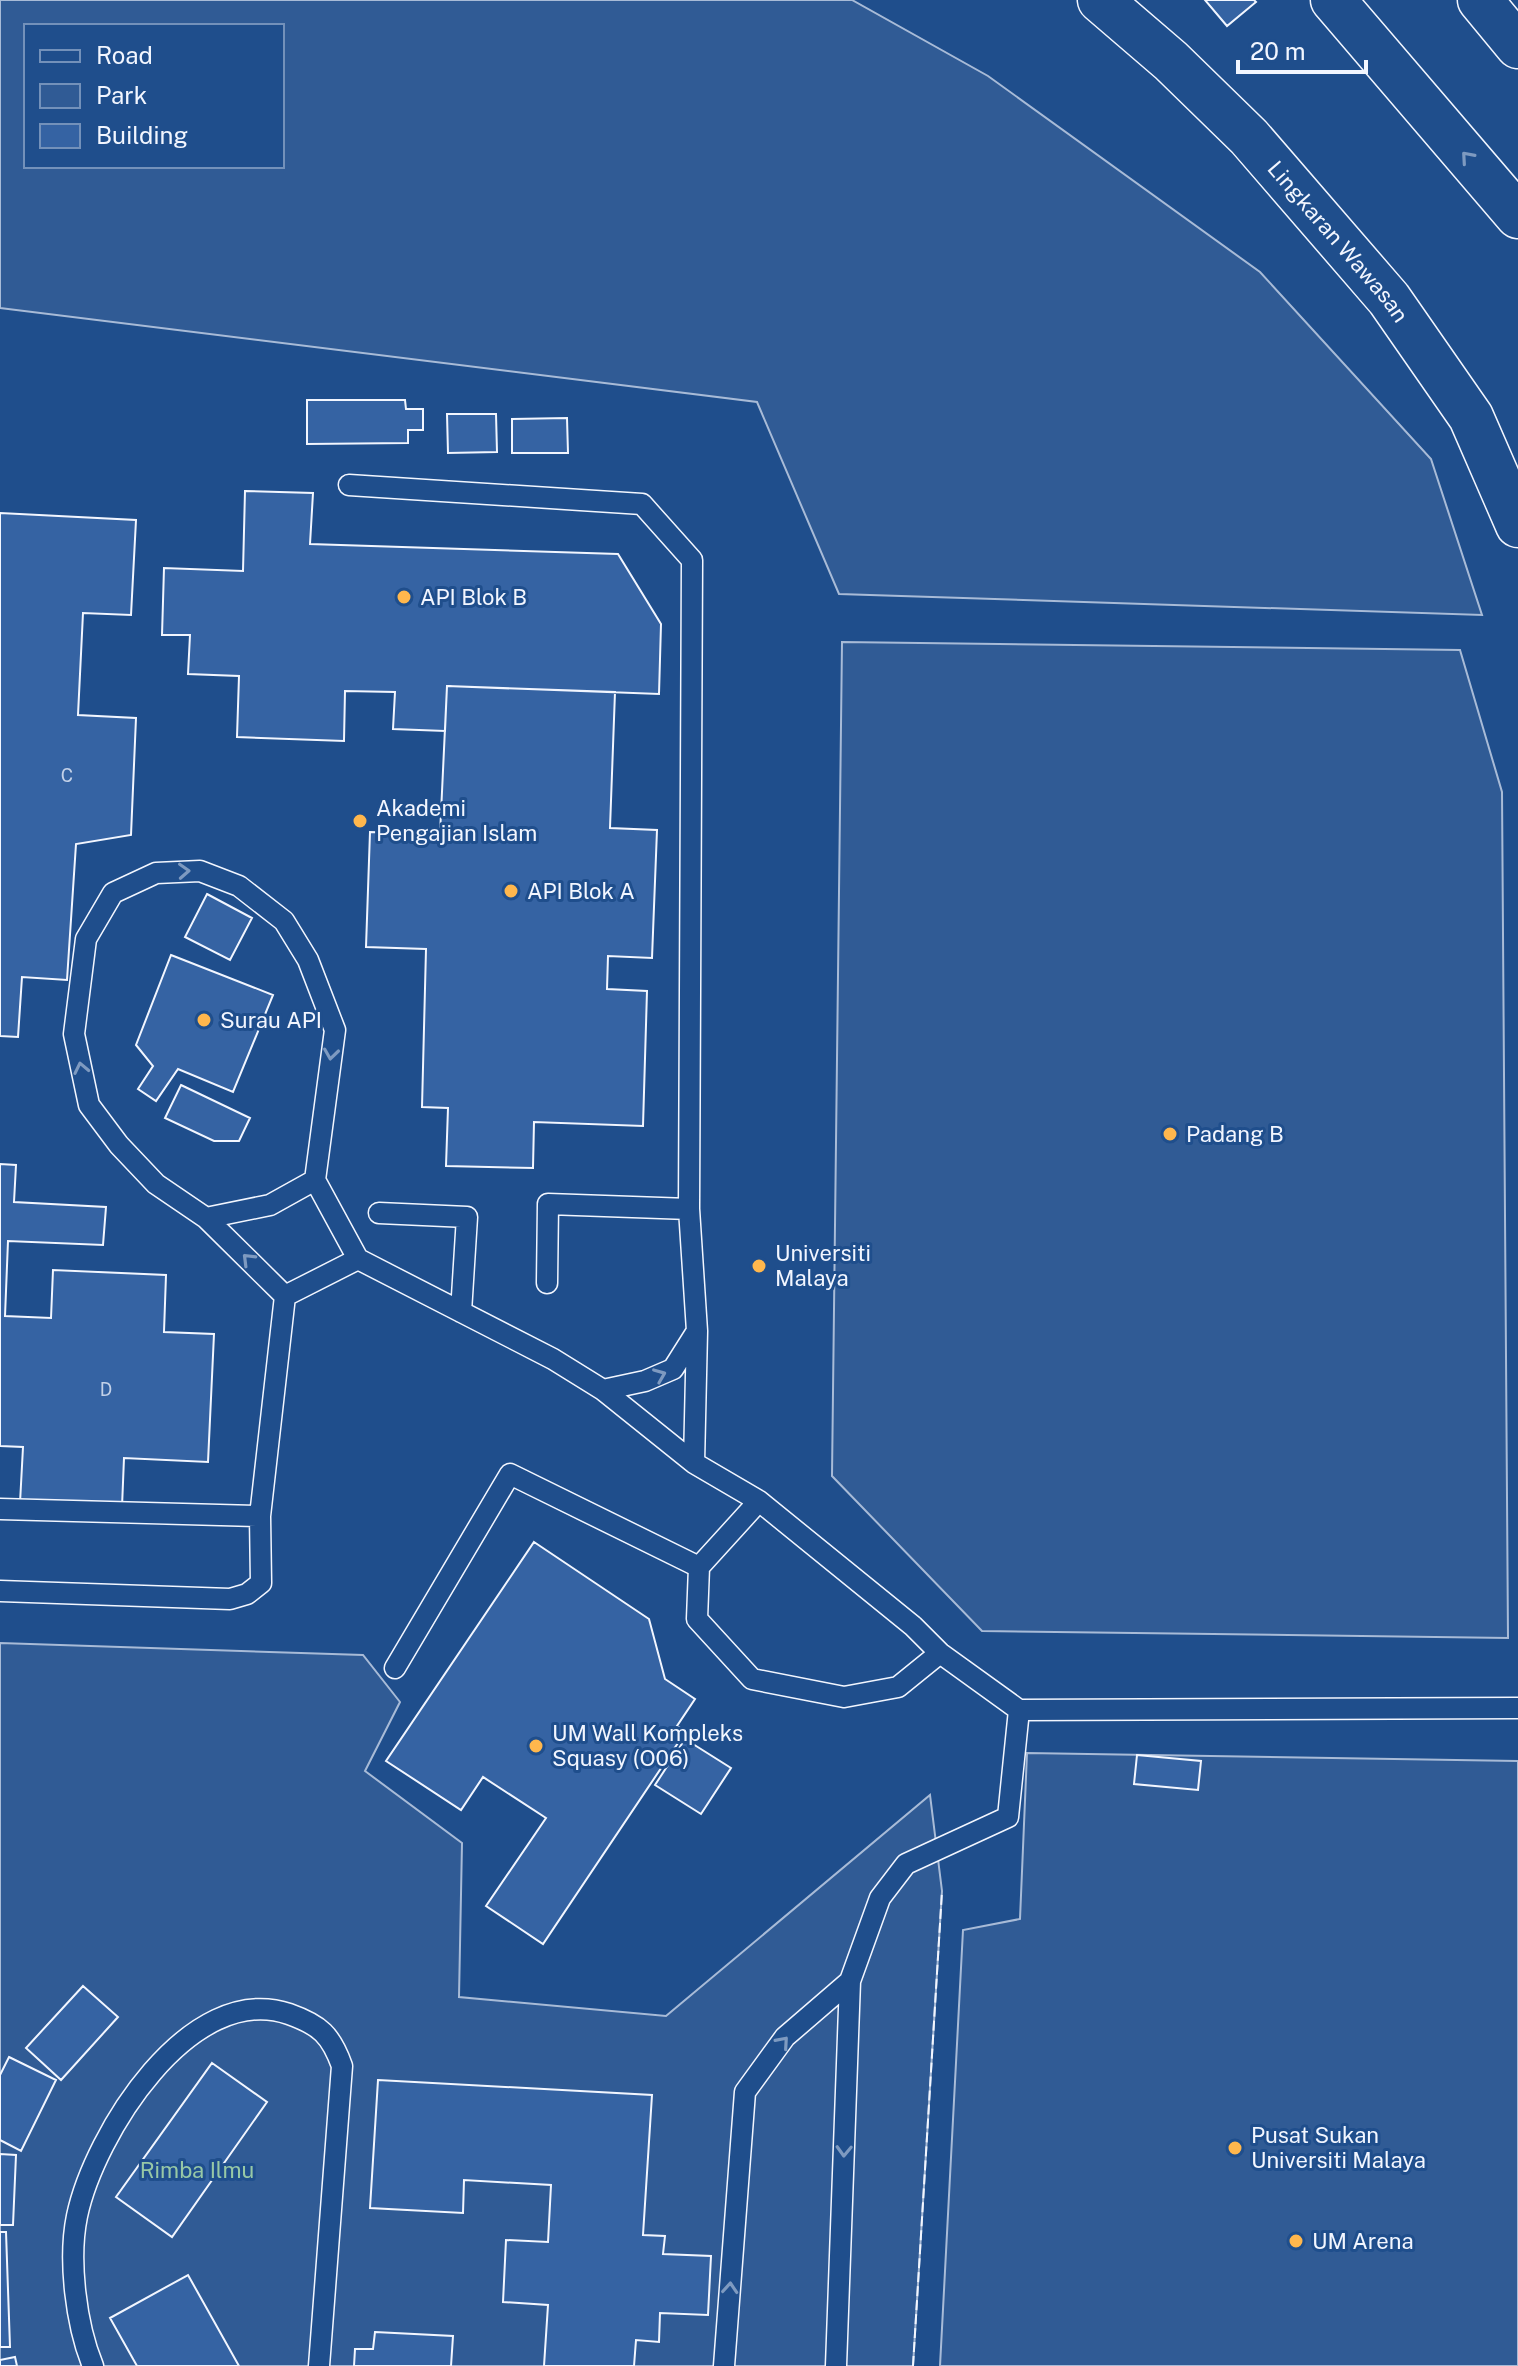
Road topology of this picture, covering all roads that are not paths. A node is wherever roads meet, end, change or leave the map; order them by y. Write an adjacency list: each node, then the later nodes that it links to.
1 (1100, 0): 7 (main road, Lingkaran Wawasan)
2 (1333, 0): 5 (main road, one-way to 2)
3 (1480, 0): 4 (main road)
4 (1518, 46)
5 (1518, 216)
6 (349, 485): 9 (lane)
7 (1518, 525)
8 (315, 1180): 11 (lane); 11 (lane, one-way to 8); 12 (lane)
9 (689, 1209): 13 (lane); 16 (lane)
10 (379, 1213): 15 (lane)
11 (206, 1218): 14 (lane, one-way to 11)
12 (358, 1259): 14 (lane); 15 (lane)
13 (547, 1283)
14 (285, 1296): 21 (lane)
15 (461, 1312): 17 (lane)
16 (697, 1331): 17 (lane, one-way to 16); 18 (lane)
17 (603, 1390): 18 (lane)
18 (694, 1463): 19 (lane)
19 (759, 1501): 22 (lane); 24 (lane)
20 (0, 1509): 21 (lane)
21 (260, 1516): 23 (lane)
22 (699, 1567): 24 (lane); 25 (lane)
23 (0, 1591)
24 (940, 1653): 27 (lane)
25 (395, 1668)
26 (1518, 1708): 27 (lane)
27 (1019, 1710): 28 (lane)
28 (850, 1981): 31 (lane, one-way to 28); 32 (lane, one-way to 32)
29 (93, 2366): 30 (lane)
30 (319, 2366)
31 (724, 2366)
32 (836, 2366)

